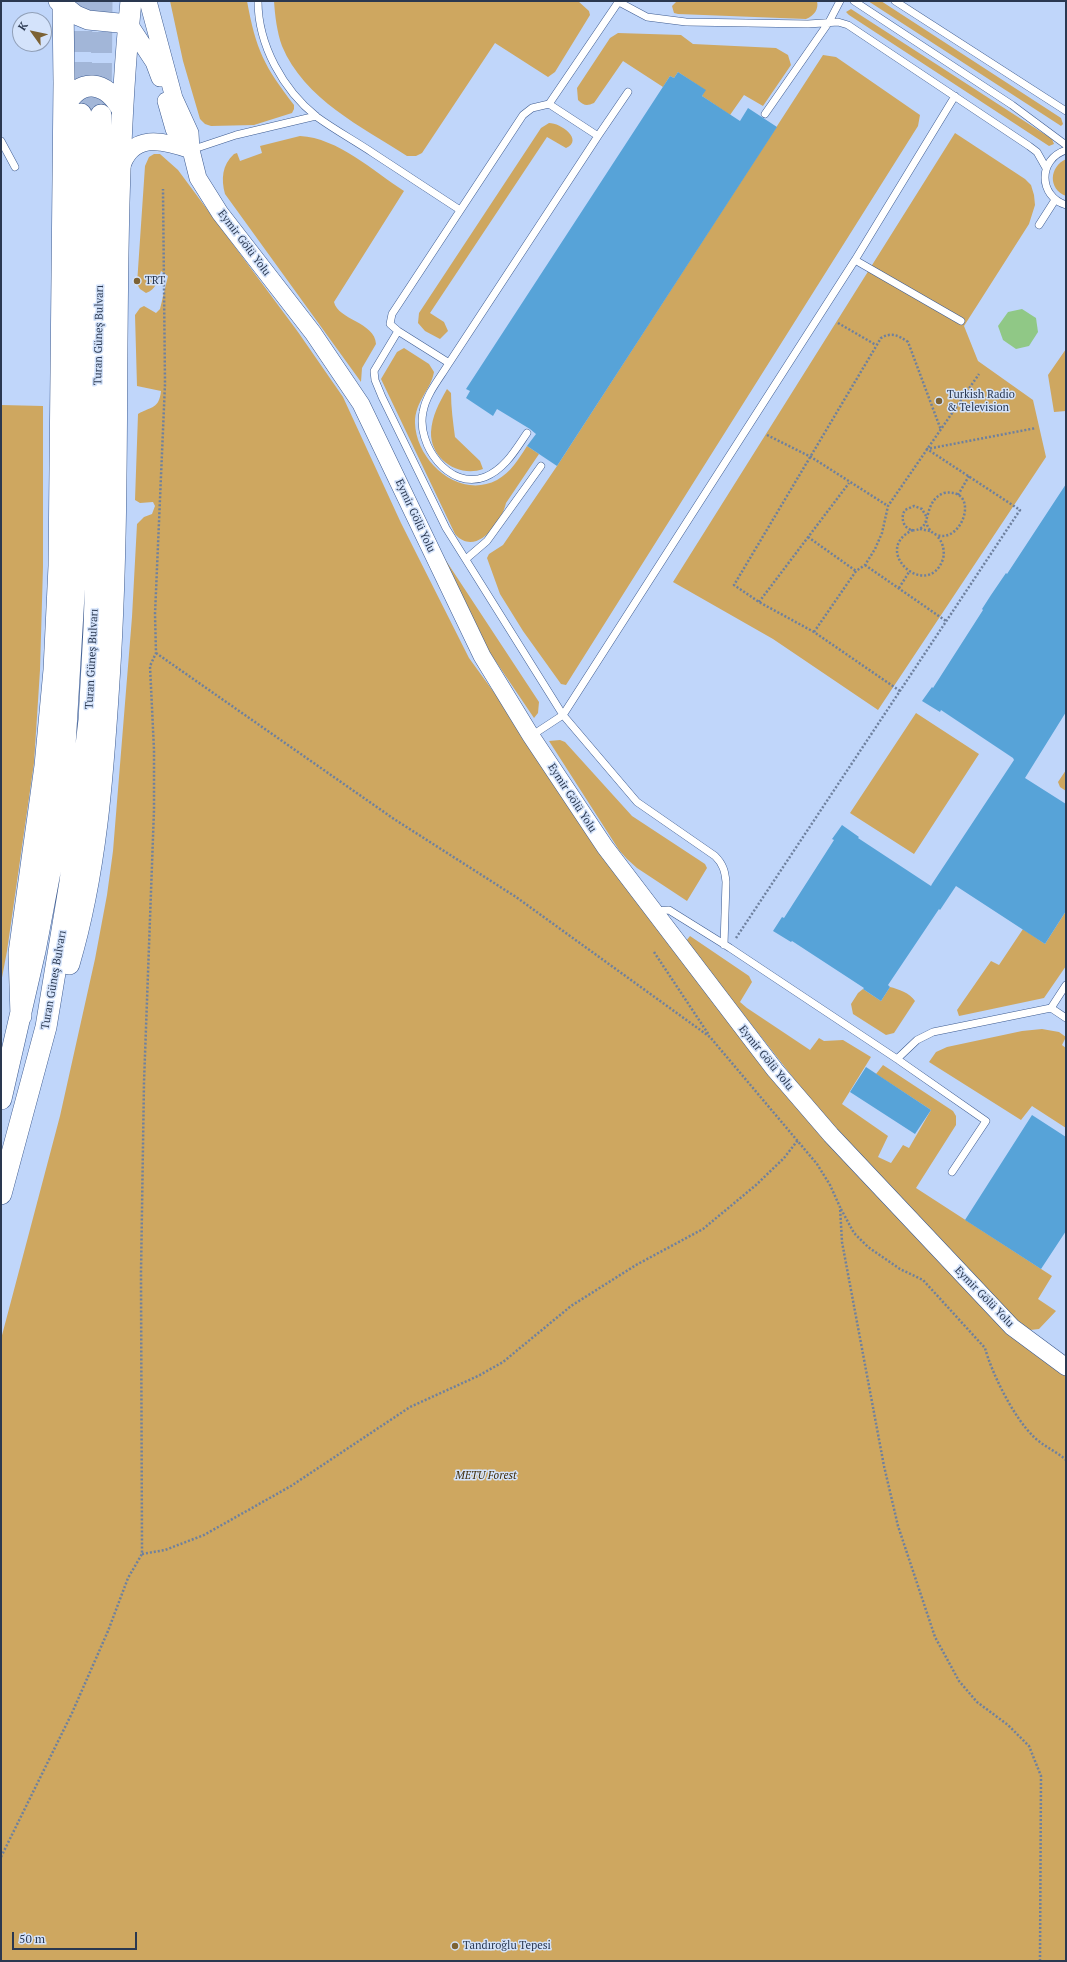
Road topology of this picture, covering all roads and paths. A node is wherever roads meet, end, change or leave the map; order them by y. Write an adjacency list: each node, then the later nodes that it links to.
1 (131, 1): 10 (main road)
2 (148, 1): 23 (street, Eymir Gölü Yolu)
3 (258, 1): 19 (lane)
4 (618, 1): 9 (lane); 13 (lane)
5 (840, 1): 9 (lane)
6 (854, 1): 22 (lane)
7 (895, 1): 16 (lane)
8 (61, 2): 10 (main road); 15 (main road, Turan Güneş Bulvarı)
9 (829, 22): 12 (lane); 17 (lane)
10 (129, 24): 14 (main road); 23 (street)
11 (628, 92): 20 (lane)
12 (955, 96): 26 (lane); 33 (lane)
13 (549, 104): 20 (lane); 31 (lane)
14 (122, 109): 15 (main road); 27 (main road)
15 (72, 111): 78 (main road, Turan Güneş Bulvarı)
16 (1066, 111)
17 (765, 114)
18 (101, 115): 75 (main road, Turan Güneş Bulvarı)
19 (316, 116): 23 (lane); 31 (lane)
20 (598, 136): 38 (lane)
21 (1, 141): 25 (lane)
22 (1066, 145)
23 (191, 150): 27 (street); 68 (street, Eymir Gölü Yolu)
24 (1066, 150): 26 (lane)
25 (15, 167)
26 (1046, 168): 29 (lane)
27 (120, 171): 75 (main road)
28 (163, 189): 65 (path)
29 (1055, 200): 30 (lane); 32 (lane)
30 (1066, 205)
31 (460, 210): 36 (lane)
32 (1040, 225)
33 (855, 260): 34 (lane); 67 (lane)
34 (961, 321)
35 (838, 323): 37 (path)
36 (398, 331): 38 (lane); 57 (lane)
37 (876, 345): 41 (path); 45 (path)
38 (449, 363): 42 (lane)
39 (979, 374): 41 (path)
40 (1036, 428): 44 (path)
41 (941, 430): 44 (path)
42 (527, 433)
43 (767, 435): 45 (path)
44 (927, 449): 47 (path); 50 (path)
45 (811, 457): 48 (path); 62 (path)
46 (541, 466): 57 (lane)
47 (969, 476): 49 (path); 63 (path)
48 (849, 483): 50 (path); 56 (path)
49 (958, 495)
50 (888, 506): 58 (path)
51 (926, 516): 52 (path); 54 (path); 55 (path)
52 (926, 521): 53 (path); 55 (path)
53 (919, 529): 54 (path); 55 (path)
54 (914, 530): 60 (path)
55 (934, 533): 60 (path)
56 (808, 537): 59 (path); 62 (path)
57 (466, 560): 67 (lane)
58 (865, 565): 59 (path); 61 (path)
59 (856, 571): 64 (path)
60 (909, 572): 61 (path)
61 (899, 588): 63 (path)
62 (759, 602): 64 (path)
63 (946, 621): 66 (path)
64 (814, 632): 66 (path)
65 (156, 653): 76 (path); 85 (path)
66 (900, 691): 70 (path)
67 (563, 715): 68 (lane); 70 (lane)
68 (531, 736): 69 (street, Eymir Gölü Yolu)
69 (653, 911): 70 (lane); 83 (street, Eymir Gölü Yolu)
70 (727, 947): 77 (lane)
71 (654, 952): 76 (path)
72 (1066, 985): 73 (lane)
73 (1051, 1008): 74 (lane); 77 (lane)
74 (1066, 1018)
75 (46, 1027): 81 (main road, Turan Güneş Bulvarı)
76 (710, 1037): 79 (path)
77 (897, 1059): 80 (lane)
78 (1, 1099)
79 (798, 1140): 82 (path); 85 (path)
80 (952, 1172)
81 (1, 1194)
82 (840, 1207): 84 (path); 87 (path)
83 (1066, 1367)
84 (1066, 1460)
85 (142, 1554): 86 (path)
86 (1, 1857)
87 (1040, 1961)

